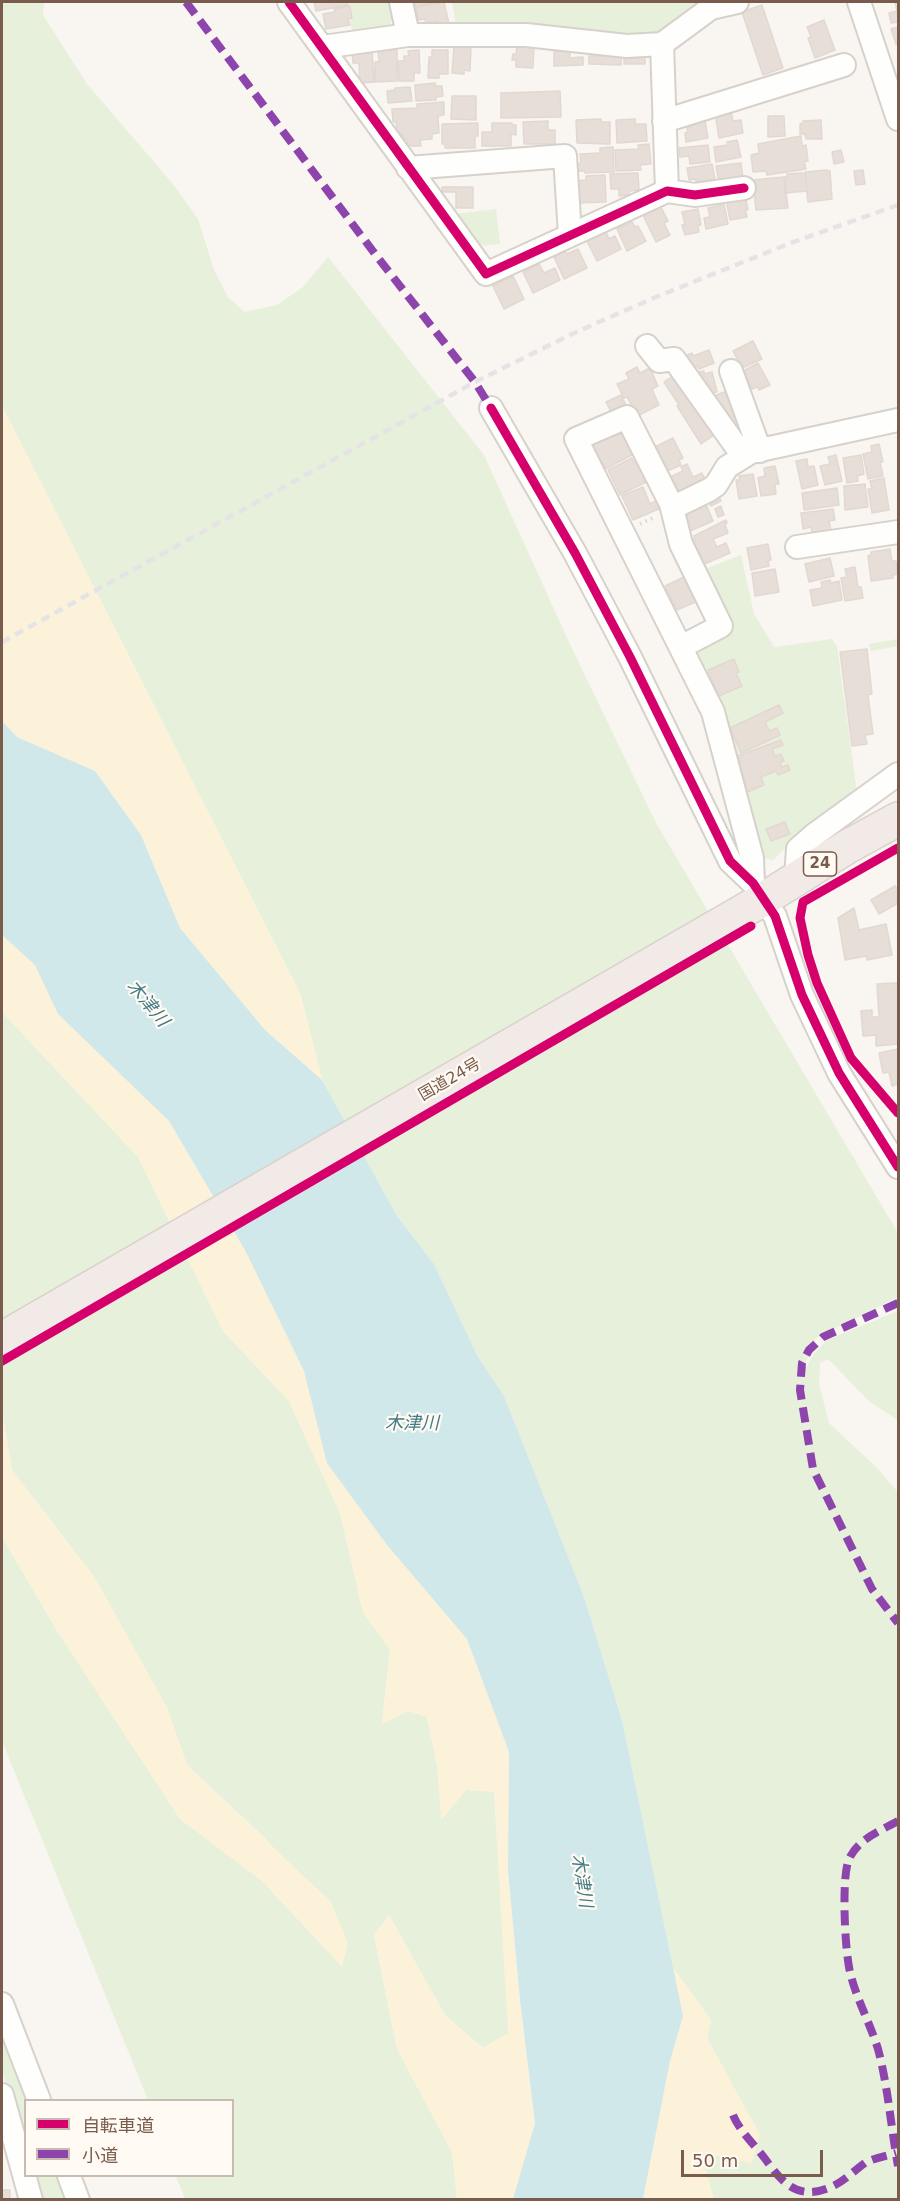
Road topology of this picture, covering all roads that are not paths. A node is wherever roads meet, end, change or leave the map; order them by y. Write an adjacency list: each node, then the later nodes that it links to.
1 (289, 2): 7 (street)
2 (401, 2): 5 (street)
3 (737, 2): 6 (street)
4 (859, 2): 9 (street)
5 (408, 35): 6 (street); 7 (street)
6 (662, 44): 10 (street)
7 (323, 47): 11 (street)
8 (844, 65): 10 (street)
9 (898, 119)
10 (664, 121): 13 (street)
11 (408, 168): 14 (street); 14 (street)
12 (744, 188): 13 (street)
13 (667, 191): 14 (street)
14 (570, 235)
15 (647, 345): 19 (street)
16 (731, 371): 19 (street)
17 (491, 408): 27 (street)
18 (898, 420): 19 (street)
19 (752, 453): 20 (street)
20 (672, 508): 23 (street); 23 (street)
21 (898, 532): 22 (street)
22 (797, 547)
23 (681, 647): 27 (street)
24 (898, 774): 26 (street)
25 (898, 819): 26 (highway, 国道24号 / 24)
26 (796, 878): 27 (highway, 国道24号 / 24)
27 (753, 897): 28 (street); 29 (highway, 国道24号 / 24)
28 (898, 1167)
29 (2, 1339)
30 (2, 2004): 32 (street)
31 (2, 2095): 33 (street)
32 (39, 2099)
33 (24, 2174)
34 (25, 2177): 36 (street)
35 (70, 2177): 37 (street)
36 (31, 2199)
37 (78, 2199)

